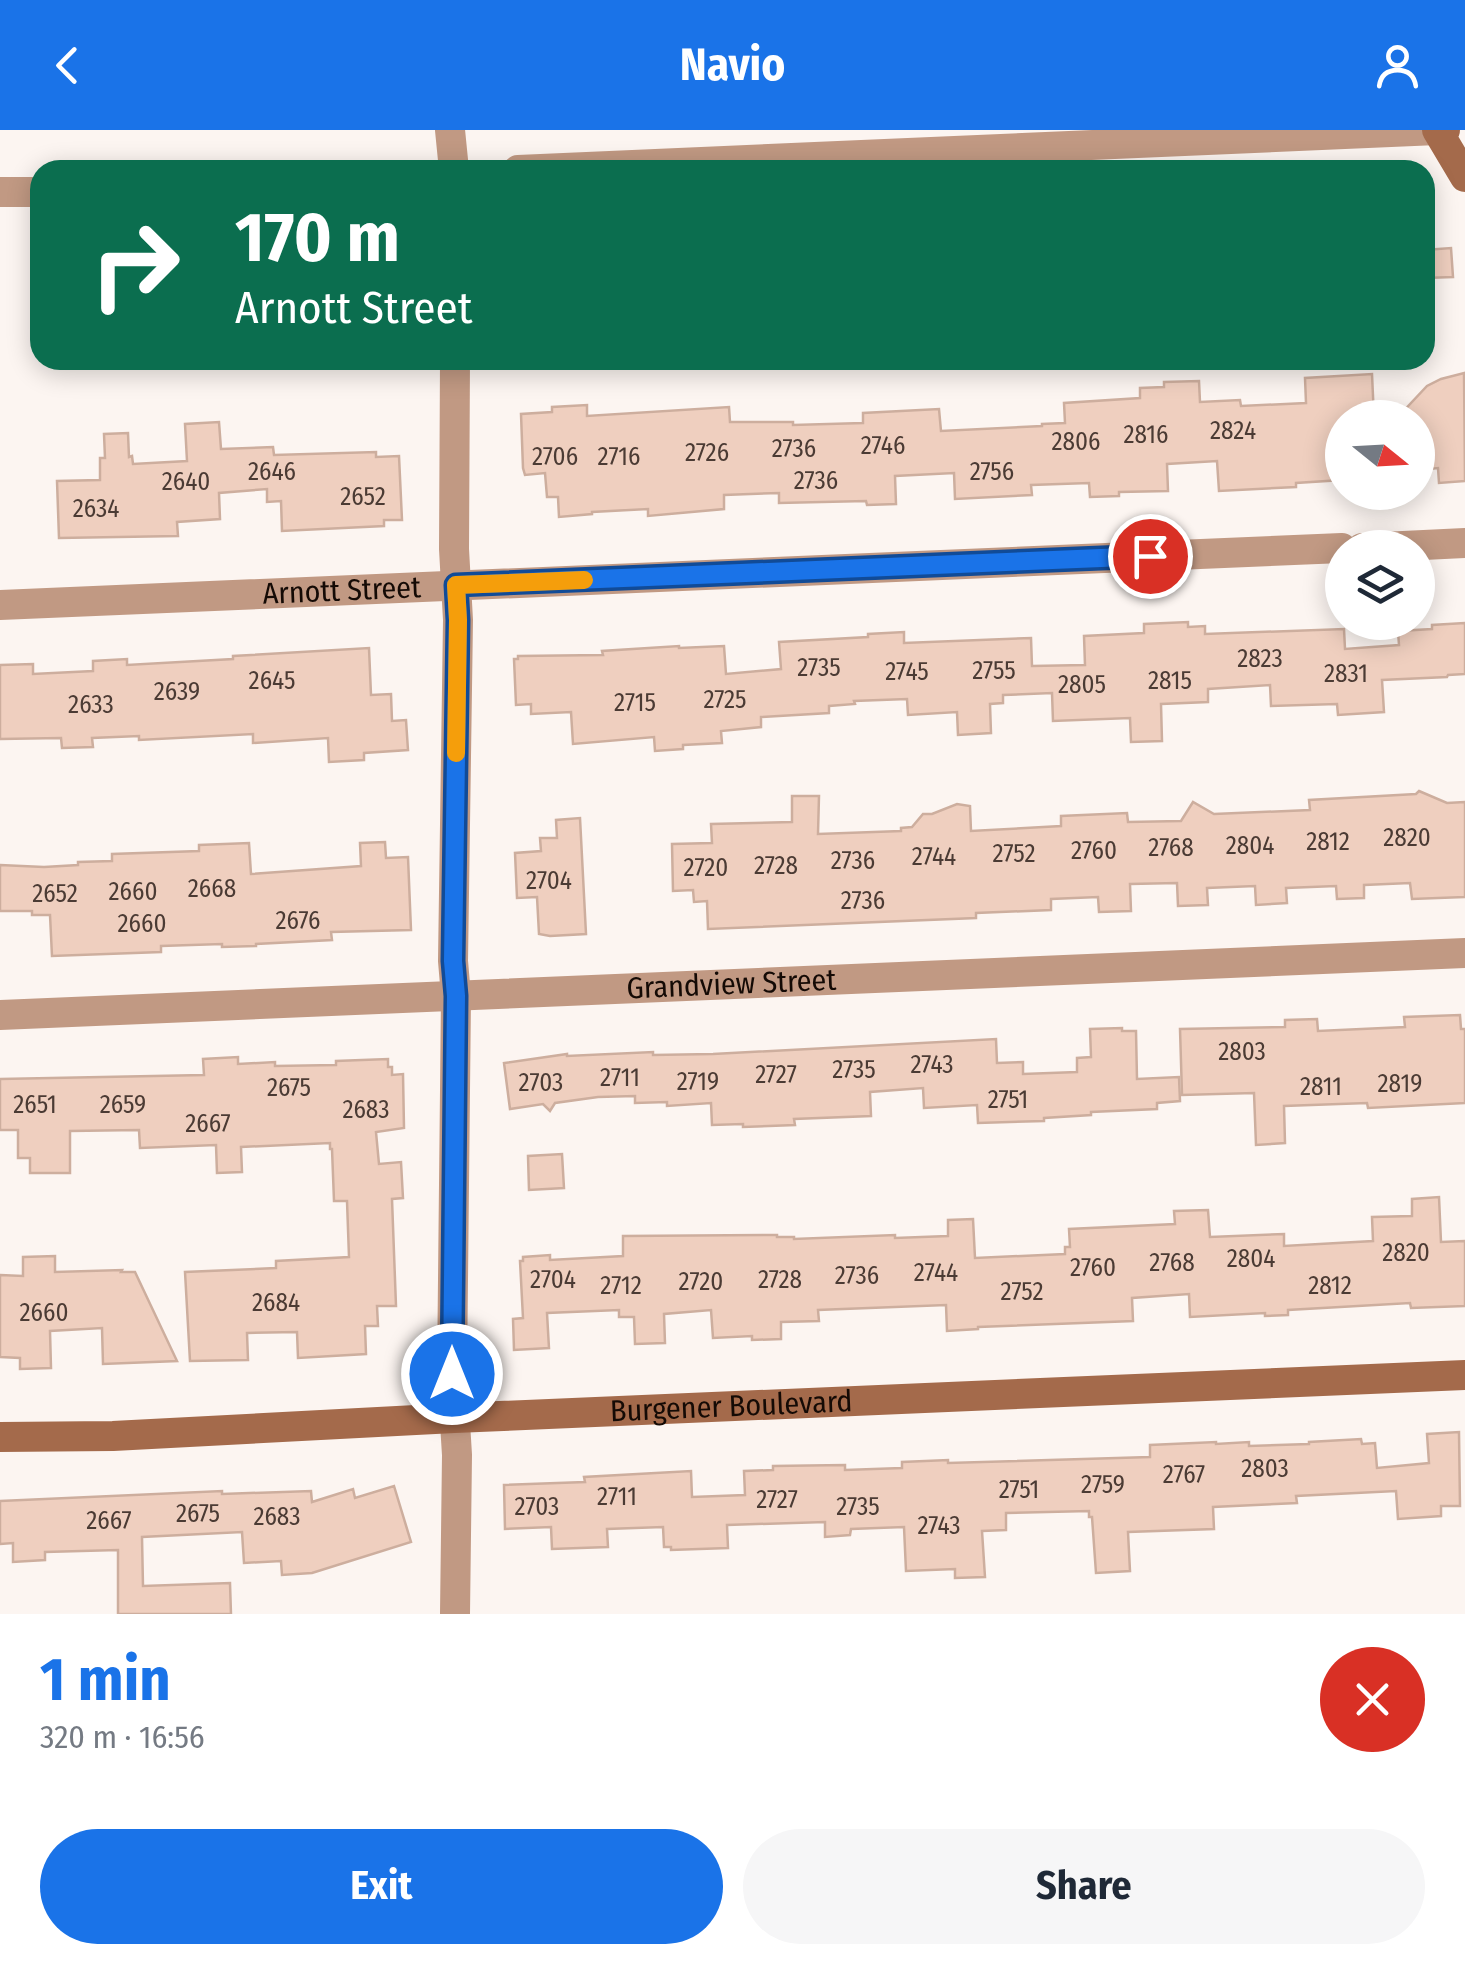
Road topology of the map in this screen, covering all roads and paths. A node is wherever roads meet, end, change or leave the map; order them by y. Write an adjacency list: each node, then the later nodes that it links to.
1 (450, 130): 4 (street)
2 (1437, 130): 3 (main road); 5 (street); 6 (main road)
3 (1445, 130)
4 (453, 160)
5 (748, 160)
6 (1465, 178)
7 (0, 192): 8 (street)
8 (30, 192)
9 (454, 370): 13 (street)
10 (1465, 543): 11 (street)
11 (1435, 544)
12 (1325, 549): 13 (street, Arnott Street)
13 (456, 585): 14 (street, Arnott Street); 16 (street)
14 (0, 605)
15 (1465, 953): 16 (street, Grandview Street)
16 (456, 996): 17 (street, Grandview Street); 19 (street)
17 (0, 1015)
18 (1465, 1375): 19 (main road, Burgener Boulevard)
19 (454, 1418): 20 (main road, Burgener Boulevard); 21 (street)
20 (0, 1437)
21 (455, 1614)

